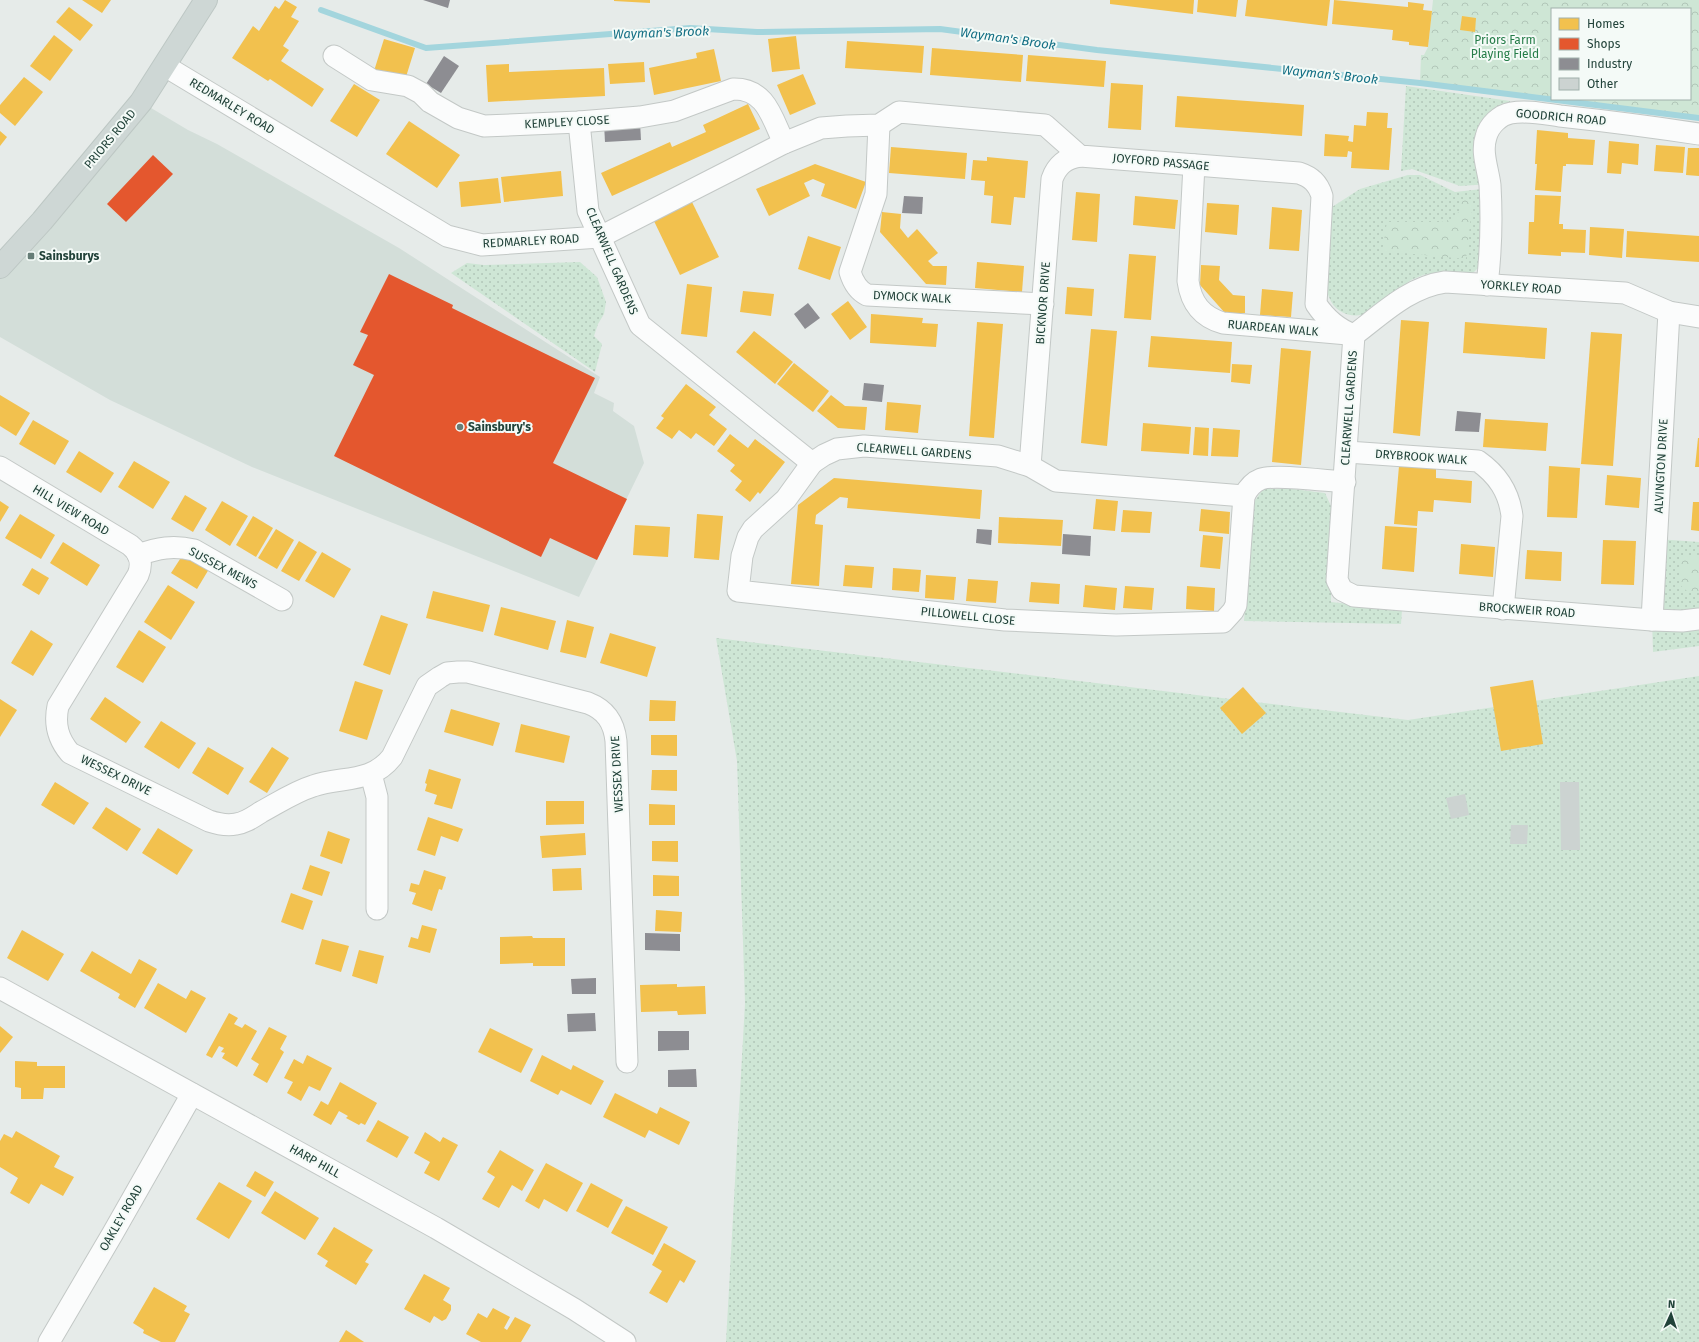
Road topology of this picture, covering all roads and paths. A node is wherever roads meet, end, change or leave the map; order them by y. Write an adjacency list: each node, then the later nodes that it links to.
1 (206, 0): 3 (main road, PRIORS ROAD)
2 (334, 56): 4 (street, KEMPLEY CLOSE)
3 (165, 66): 10 (street, REDMARLEY ROAD); 11 (main road, PRIORS ROAD)
4 (579, 122): 7 (street, KEMPLEY CLOSE); 10 (street, CLEARWELL GARDENS)
5 (879, 125): 7 (street, REDMARLEY ROAD); 8 (street); 13 (street, DYMOCK WALK)
6 (1699, 134): 12 (street, GOODRICH ROAD)
7 (784, 143): 10 (street, REDMARLEY ROAD)
8 (1080, 156): 9 (street, JOYFORD PASSAGE); 13 (street, BICKNOR DRIVE)
9 (1194, 165): 16 (street, JOYFORD PASSAGE); 16 (street, RUARDEAN WALK)
10 (600, 237): 18 (street, CLEARWELL GARDENS)
11 (0, 267)
12 (1488, 285): 14 (street, YORKLEY ROAD); 16 (street, YORKLEY ROAD)
13 (1043, 304): 19 (street, BICKNOR DRIVE)
14 (1669, 312): 15 (street, YORKLEY ROAD); 28 (street, ALVINGTON DRIVE)
15 (1699, 317)
16 (1354, 335): 17 (street, CLEARWELL GARDENS)
17 (1347, 452): 21 (street, CLEARWELL GARDENS); 26 (street, DRYBROOK WALK)
18 (812, 463): 19 (street, CLEARWELL GARDENS); 22 (street, PILLOWELL CLOSE)
19 (1030, 466): 22 (street, CLEARWELL GARDENS)
20 (0, 467): 23 (street, HILL VIEW ROAD)
21 (1345, 482): 22 (street, CLEARWELL GARDENS); 24 (street, CLEARWELL GARDENS)
22 (1244, 496)
23 (138, 555): 25 (street, SUSSEX MEWS); 29 (street, WESSEX DRIVE)
24 (1354, 596): 26 (street, BROCKWEIR ROAD)
25 (282, 600)
26 (1503, 609): 28 (street, BROCKWEIR ROAD)
27 (1699, 619): 28 (street, BROCKWEIR ROAD)
28 (1652, 620)
29 (371, 774): 30 (street); 32 (street, WESSEX DRIVE)
30 (377, 909)
31 (0, 988): 33 (street, HARP HILL)
32 (627, 1062)
33 (192, 1094): 34 (street, OAKLEY ROAD); 35 (street, HARP HILL)
34 (49, 1342)
35 (625, 1342)

